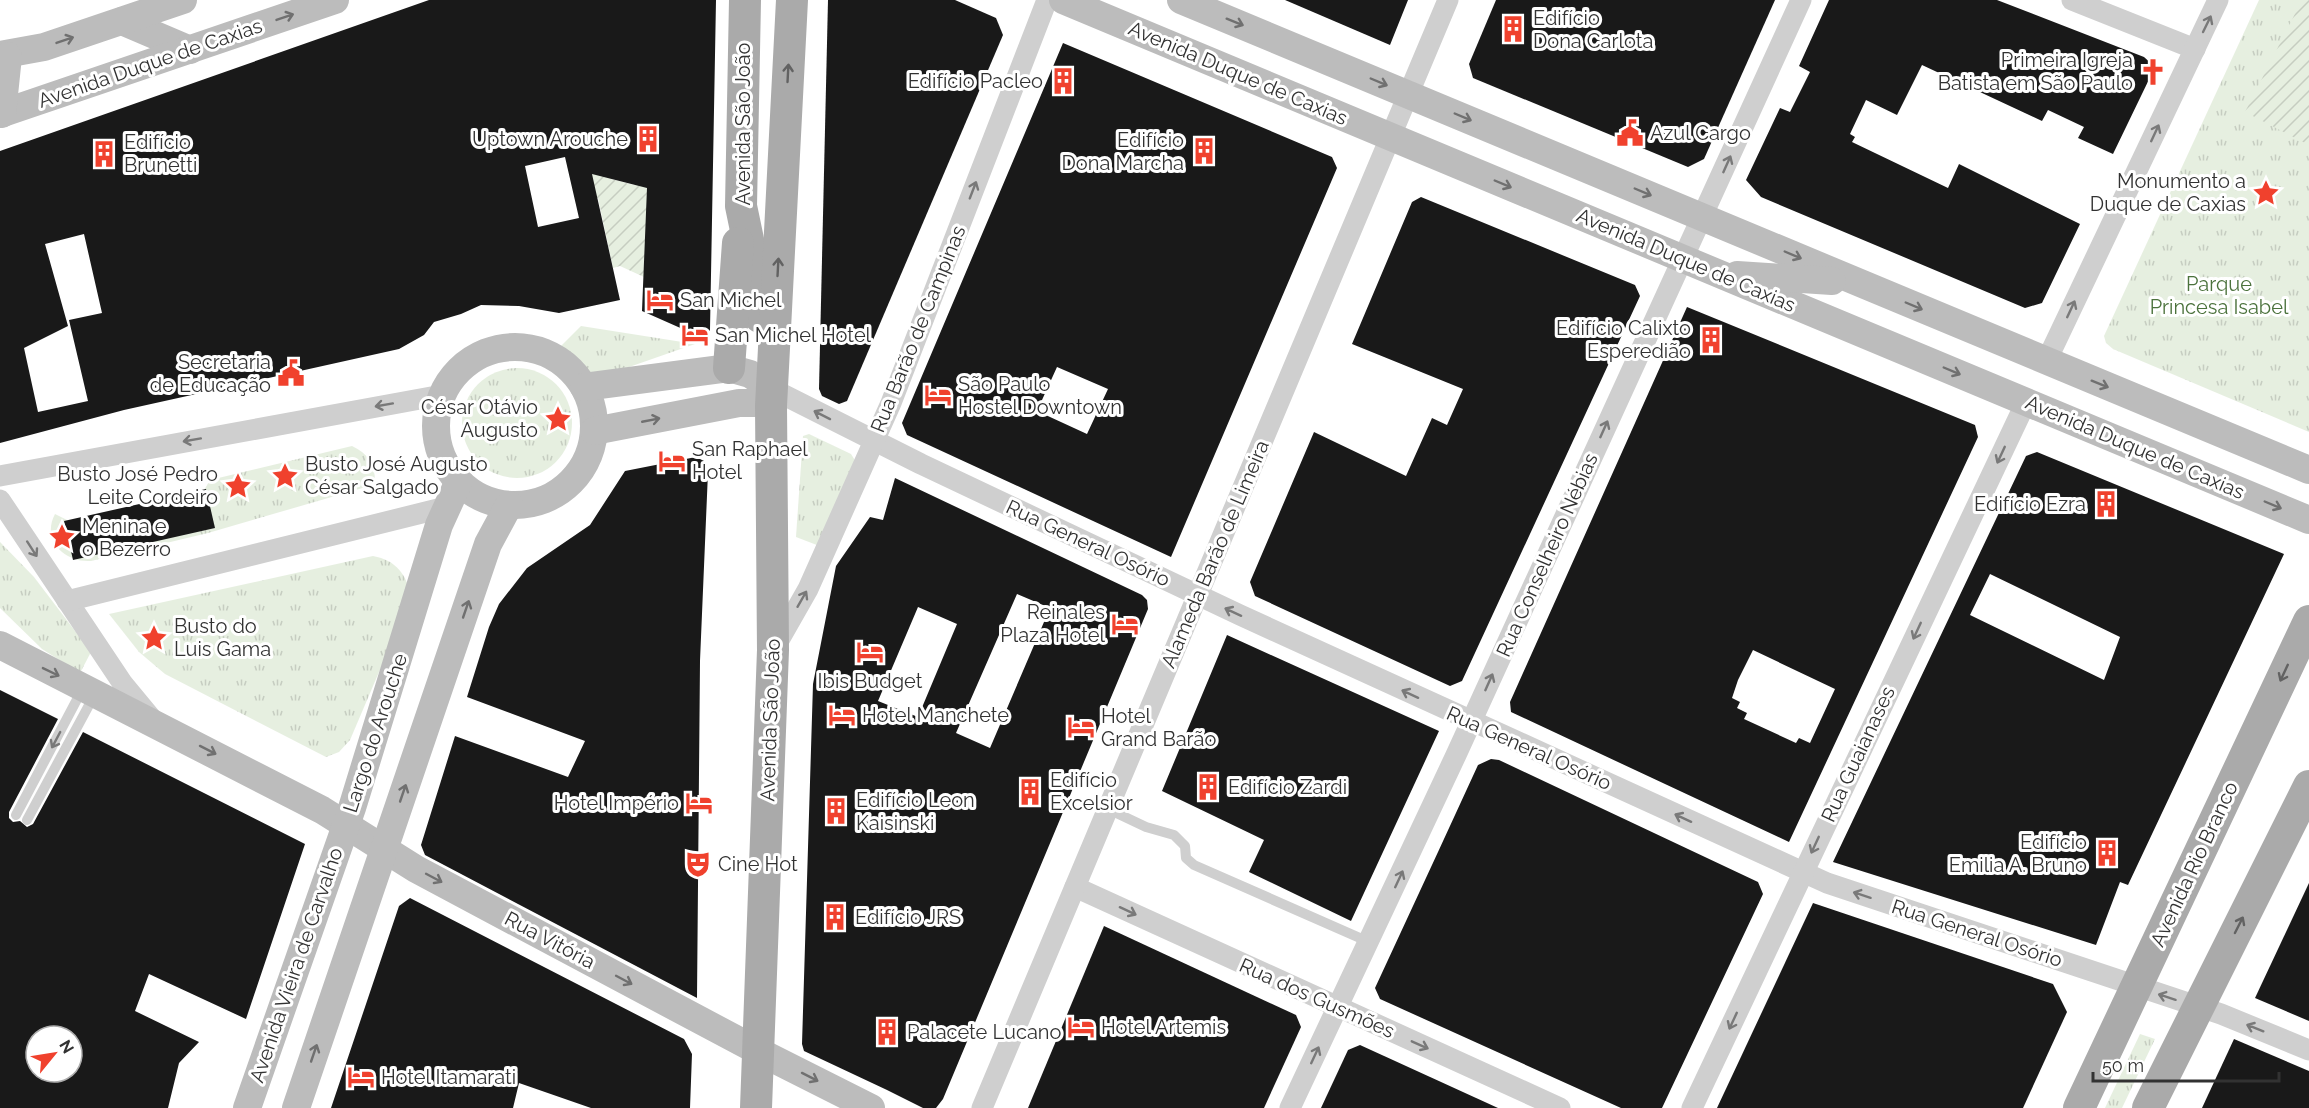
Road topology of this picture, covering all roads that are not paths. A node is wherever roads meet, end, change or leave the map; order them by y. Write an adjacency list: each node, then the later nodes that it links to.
1 (183, 0): 12 (main road)
2 (335, 0): 14 (main road, Avenida Duque de Caxias, one-way to 2)
3 (745, 0): 19 (main road, Avenida São João)
4 (792, 0): 28 (main road, Avenida São João, one-way to 4)
5 (1047, 0): 31 (street, Rua Barão de Campinas, one-way to 5)
6 (1063, 0): 18 (main road, Avenida Duque de Caxias)
7 (1181, 0): 16 (main road, one-way to 16)
8 (1448, 0): 16 (street, Alameda Barão de Limeira)
9 (1801, 0): 20 (street, Rua Conselheiro Nébias, one-way to 9)
10 (2072, 0): 13 (street)
11 (2218, 0): 13 (street, one-way to 11)
12 (122, 21): 14 (main road); 15 (main road, one-way to 12)
13 (2195, 49): 24 (street, one-way to 13)
14 (190, 50): 17 (main road, Avenida Duque de Caxias)
15 (4, 56): 17 (main road)
16 (1409, 94): 18 (street, Alameda Barão de Limeira); 20 (main road, one-way to 20)
17 (1, 114)
18 (1391, 136): 21 (main road, Avenida Duque de Caxias, one-way to 21); 39 (street, Alameda Barão de Limeira)
19 (741, 206): 25 (main road); 28 (main road, Avenida São João)
20 (1702, 217): 21 (street, Rua Conselheiro Nébias); 23 (main road, one-way to 23)
21 (1682, 258): 22 (main road, Avenida Duque de Caxias); 45 (street, Rua Conselheiro Nébias, one-way to 21)
22 (1720, 274): 23 (main road); 29 (main road, Avenida Duque de Caxias, one-way to 29)
23 (1860, 283): 24 (main road, one-way to 24)
24 (2046, 362): 32 (main road, one-way to 32)
25 (729, 368): 26 (main road); 28 (main road)
26 (584, 387): 27 (main road); 30 (main road)
27 (442, 395): 33 (street, one-way to 33); 34 (main road)
28 (771, 397): 30 (main road, one-way to 28); 31 (street, Rua General Osório, one-way to 28); 43 (main road, Avenida São João)
29 (2026, 402): 38 (main road, Avenida Duque de Caxias, one-way to 38); 52 (street, Rua Guaianases, one-way to 52)
30 (594, 431): 36 (main road)
31 (874, 440): 39 (street, Rua General Osório); 43 (street, Rua Barão de Campinas, one-way to 31)
32 (2309, 470)
33 (0, 476)
34 (459, 481): 36 (main road); 37 (main road, Largo do Arouche)
35 (0, 500): 40 (street, Largo do Arouche, one-way to 40)
36 (509, 505): 51 (main road, one-way to 36)
37 (446, 507): 40 (street); 50 (main road, Largo do Arouche)
38 (2309, 520)
39 (1198, 595): 45 (street, Rua General Osório, one-way to 39); 48 (street, Alameda Barão de Limeira)
40 (67, 601): 46 (street, Largo do Arouche)
41 (2309, 621): 55 (main road, Avenida Rio Branco, one-way to 55)
42 (0, 645): 44 (main road, Largo do Arouche, one-way to 44)
43 (773, 650): 59 (main road, Avenida São João)
44 (89, 691): 46 (main road, Largo do Arouche); 49 (lane)
45 (1471, 721): 52 (street, Rua General Osório, one-way to 45); 54 (street, Rua Conselheiro Nébias, one-way to 45)
46 (156, 724): 50 (main road, Largo do Arouche, one-way to 50)
47 (2309, 786): 57 (main road, one-way to 47)
48 (1107, 809): 53 (street, Alameda Barão de Limeira); 54 (lane)
49 (22, 818)
50 (346, 823): 51 (main road, Rua Vitória); 60 (main road, Avenida Vieira de Carvalho)
51 (384, 849): 59 (main road, Rua Vitória, one-way to 59); 61 (main road, one-way to 51)
52 (1802, 872): 55 (street, Rua General Osório, one-way to 52); 67 (street, Rua Guaianases, one-way to 67)
53 (1075, 887): 56 (street, Rua dos Gusmões, one-way to 56); 64 (street, Alameda Barão de Limeira)
54 (1369, 942): 56 (street, Rua Conselheiro Nébias)
55 (2137, 987): 57 (street, Rua General Osório, one-way to 55); 68 (main road, Avenida Rio Branco)
56 (1337, 1007): 65 (street, Rua Conselheiro Nébias, one-way to 56); 66 (street, Rua dos Gusmões, one-way to 66)
57 (2198, 1007): 58 (street, Rua General Osório, one-way to 57); 69 (main road)
58 (2309, 1050)
59 (758, 1052): 62 (main road, Avenida São João); 63 (main road, Rua Vitória, one-way to 63)
60 (247, 1108)
61 (296, 1108)
62 (756, 1108)
63 (871, 1108)
64 (982, 1108)
65 (1290, 1108)
66 (1560, 1108)
67 (1692, 1108)
68 (2079, 1108)
69 (2148, 1108)

